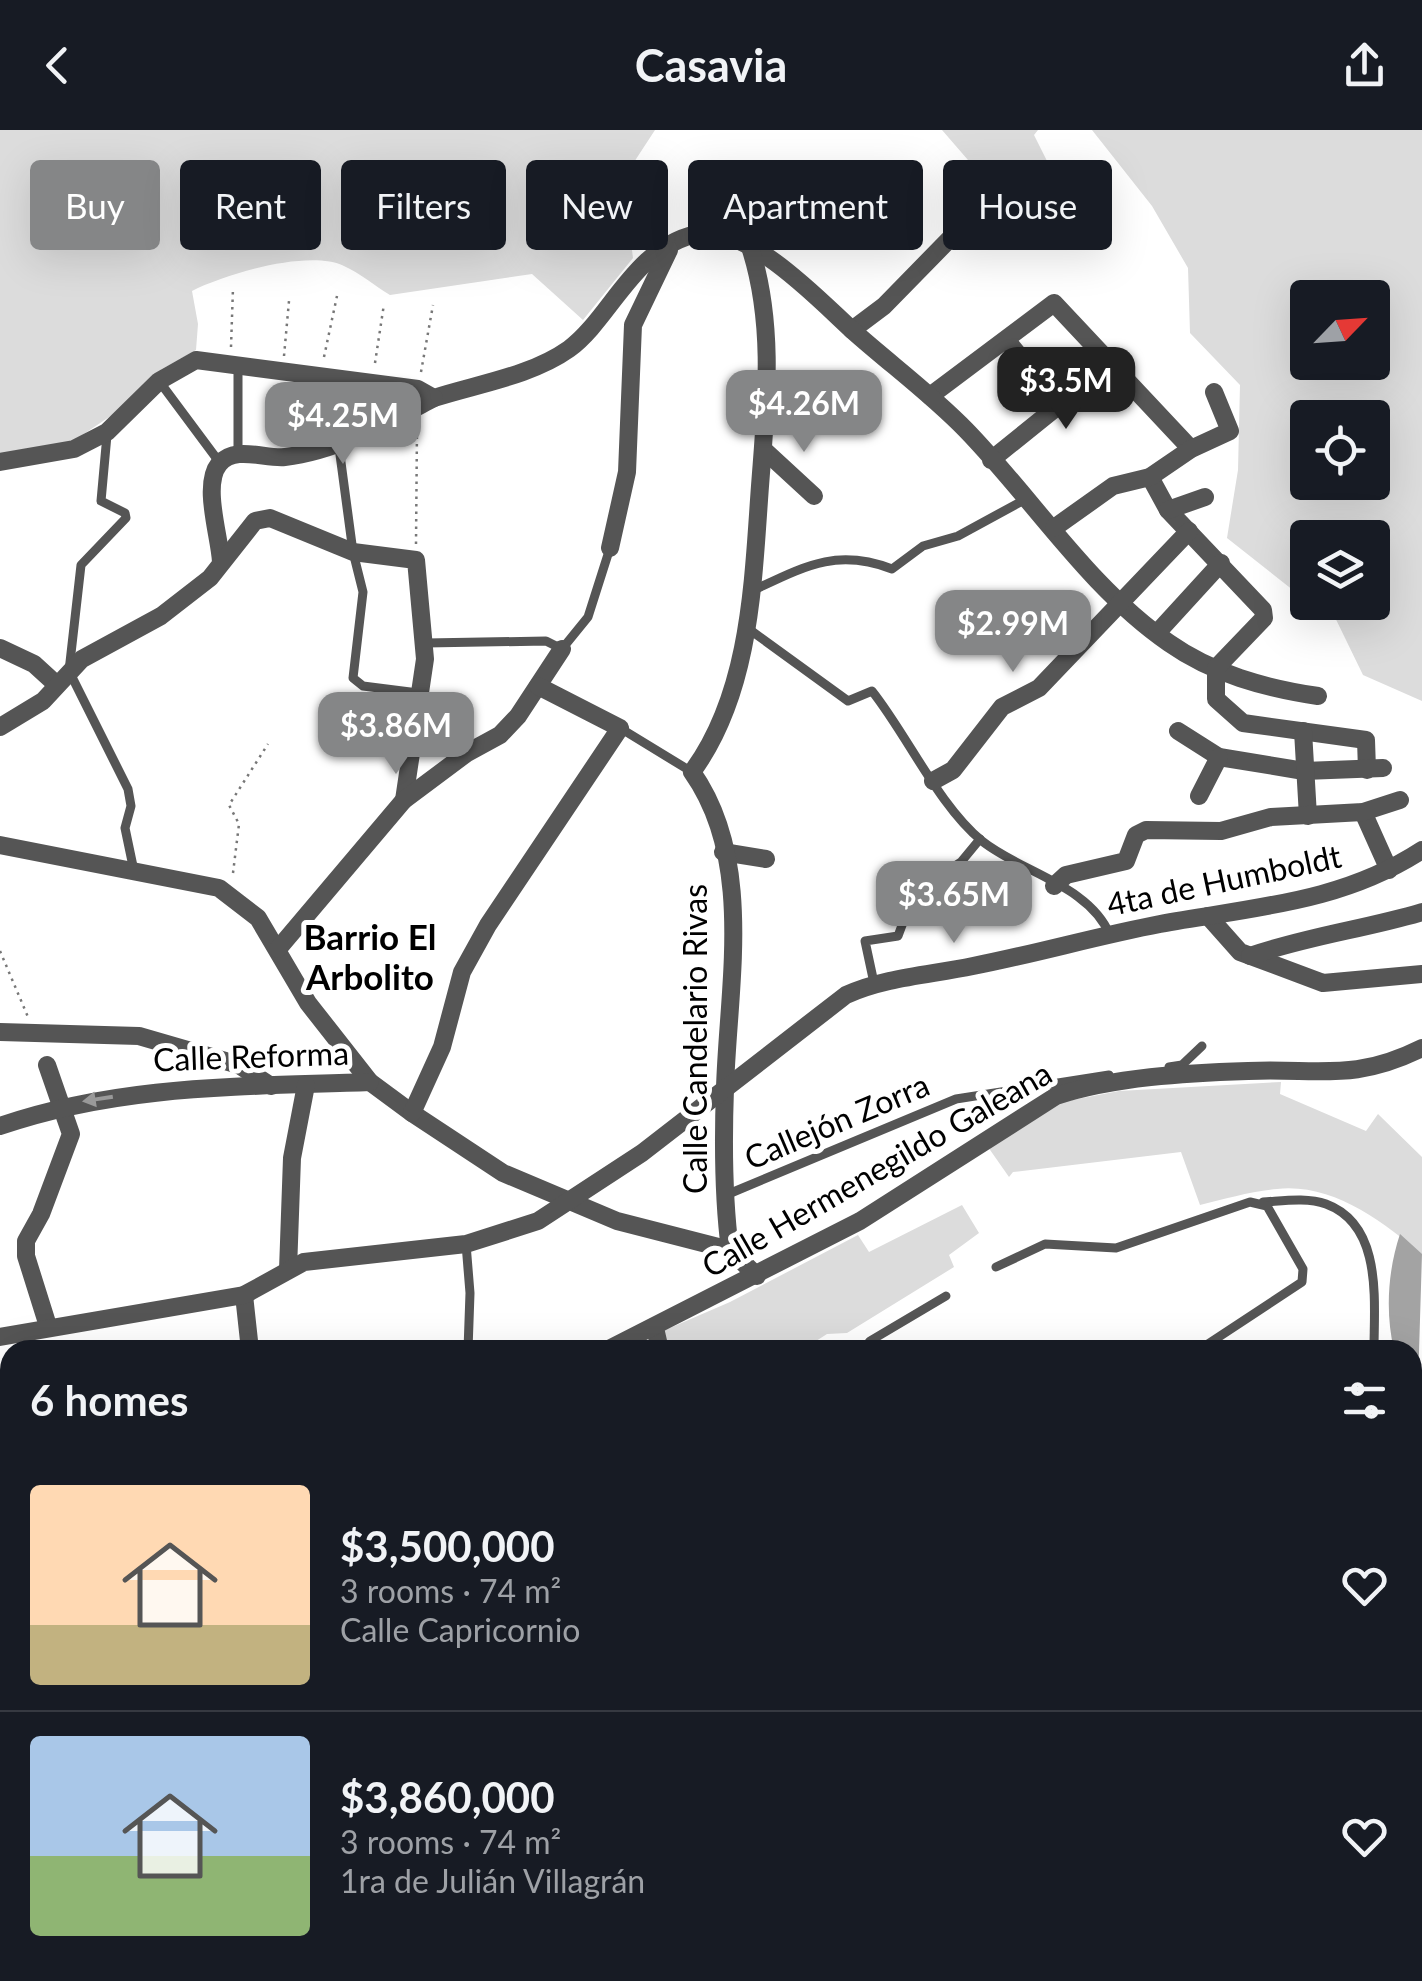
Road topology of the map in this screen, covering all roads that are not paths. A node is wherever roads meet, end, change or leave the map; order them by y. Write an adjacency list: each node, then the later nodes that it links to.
1 (688, 238): 2 (street)
2 (672, 245): 13 (street); 30 (street)
3 (943, 246): 5 (street)
4 (752, 250): 5 (street); 17 (street)
5 (852, 330): 12 (street)
6 (1008, 342): 8 (street); 12 (street); 14 (street)
7 (235, 364): 9 (street); 10 (street); 19 (lane)
8 (1109, 365): 14 (street); 18 (street)
9 (325, 379): 13 (street); 16 (lane)
10 (159, 381): 15 (street); 22 (lane)
11 (1214, 392): 18 (street)
12 (930, 396): 20 (street)
13 (423, 398): 16 (street)
14 (1060, 406): 20 (street)
15 (107, 432): 21 (street); 42 (lane)
16 (337, 444): 19 (street); 31 (lane)
17 (763, 449): 24 (street); 34 (street)
18 (1191, 449): 23 (street)
19 (238, 453): 22 (street)
20 (992, 460): 26 (street)
21 (0, 462)
22 (220, 463): 32 (street)
23 (1150, 477): 27 (street); 28 (street)
24 (814, 496)
25 (1205, 497): 27 (street)
26 (1024, 500): 28 (street); 34 (lane)
27 (1168, 510): 29 (street)
28 (1054, 528): 35 (street)
29 (1190, 532): 33 (street); 35 (street)
30 (610, 548): 40 (lane)
31 (353, 552): 32 (street); 38 (street); 44 (lane)
32 (221, 562): 42 (street)
33 (1221, 563): 37 (street); 41 (street)
34 (754, 590): 36 (street)
35 (1120, 600): 37 (street); 53 (street)
36 (746, 626): 52 (street); 53 (lane)
37 (1157, 632): 41 (street)
38 (426, 643): 40 (lane); 44 (street)
39 (0, 648): 42 (street)
40 (562, 648): 43 (street)
41 (1216, 668): 45 (street); 49 (street)
42 (63, 678): 46 (street); 65 (lane)
43 (538, 686): 47 (street); 55 (street)
44 (418, 693): 55 (street)
45 (1318, 696)
46 (0, 727)
47 (620, 728): 52 (lane); 84 (street)
48 (1178, 731): 50 (street)
49 (1303, 731): 51 (street); 51 (street)
50 (1219, 757): 51 (street); 54 (street)
51 (1304, 770): 58 (street)
52 (692, 772): 62 (street, Calle Candelario Rivas)
53 (933, 781): 59 (lane)
54 (1199, 796)
55 (404, 800): 70 (street)
56 (1400, 800): 57 (street)
57 (1363, 812): 58 (street); 64 (street)
58 (1308, 816): 66 (street)
59 (980, 840): 66 (lane); 73 (lane)
60 (0, 845): 65 (street)
61 (1422, 850): 64 (street, 4ta de Humboldt)
62 (723, 852): 63 (street); 82 (street, Calle Candelario Rivas)
63 (766, 859)
64 (1389, 870): 68 (street, 4ta de Humboldt)
65 (134, 874): 70 (street)
66 (1054, 886): 69 (lane)
67 (1422, 912): 71 (street)
68 (1208, 916): 69 (street, 4ta de Humboldt); 71 (street)
69 (1110, 935): 73 (street, 4ta de Humboldt)
70 (278, 949): 78 (street)
71 (1250, 956): 72 (street)
72 (1422, 974)
73 (874, 982): 82 (street, 4ta de Humboldt)
74 (0, 1032): 81 (street)
75 (1202, 1046): 79 (lane, Callejón Zorra)
76 (1422, 1048): 79 (street, Calle Hermenegildo Galeana)
77 (47, 1065): 83 (street)
78 (370, 1082): 80 (street, Calle Reforma); 84 (street, Calle Reforma)
79 (1091, 1082): 86 (lane, Callejón Zorra); 93 (street, Calle Hermenegildo Galeana)
80 (306, 1084): 81 (street, Calle Reforma); 92 (street)
81 (271, 1086): 83 (street, Calle Reforma, one-way to 83)
82 (725, 1089): 86 (street, Calle Candelario Rivas); 87 (street, 4ta de Humboldt)
83 (61, 1105): 85 (street, Calle Reforma); 96 (street)
84 (412, 1113): 87 (street, Calle Reforma)
85 (0, 1126)
86 (723, 1196): 90 (street, Calle Candelario Rivas)
87 (564, 1200): 89 (street, 4ta de Humboldt); 90 (street, Calle Reforma)
88 (1250, 1202): 91 (lane); 104 (lane); 105 (lane)
89 (466, 1244): 92 (street, 4ta de Humboldt); 100 (lane)
90 (730, 1250): 93 (street, Calle Reforma)
91 (996, 1267)
92 (288, 1270): 94 (street, 4ta de Humboldt)
93 (757, 1276): 97 (street, Calle Hermenegildo Galeana)
94 (244, 1295): 96 (street); 99 (street)
95 (946, 1296): 103 (lane)
96 (48, 1326): 98 (street)
97 (655, 1328): 101 (street, Calle Hermenegildo Galeana); 102 (street)
98 (0, 1337)
99 (249, 1340)
100 (468, 1340)
101 (629, 1340)
102 (658, 1340)
103 (872, 1340)
104 (1215, 1340)
105 (1373, 1340)

